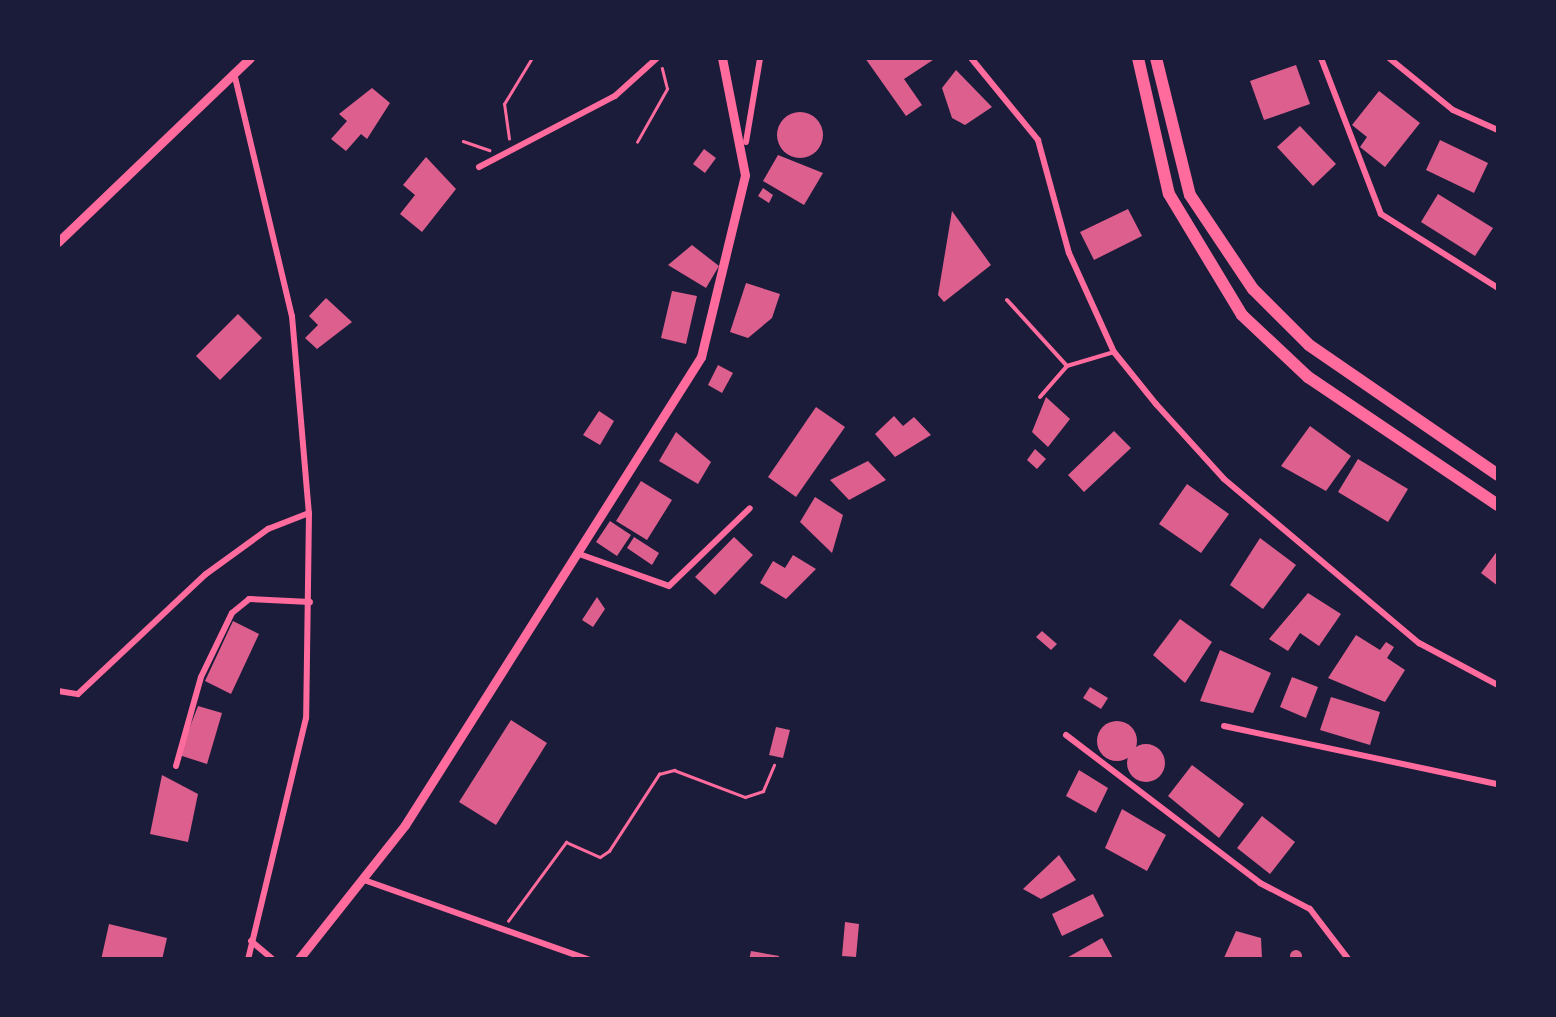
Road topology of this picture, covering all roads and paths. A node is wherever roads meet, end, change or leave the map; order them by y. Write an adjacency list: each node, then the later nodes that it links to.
1 (250, 58): 11 (street)
2 (532, 58): 16 (path)
3 (658, 58): 14 (path); 16 (street)
4 (722, 58): 15 (street)
5 (760, 58): 15 (street)
6 (971, 58): 22 (street)
7 (1138, 58): 26 (highway)
8 (1156, 58): 25 (highway)
9 (1322, 58): 20 (street)
10 (1390, 58): 12 (street)
11 (234, 73): 19 (street); 28 (street)
12 (1498, 130)
13 (463, 141): 17 (path)
14 (637, 142)
15 (746, 142): 29 (street)
16 (518, 146): 17 (street)
17 (498, 157): 18 (street)
18 (478, 166)
19 (58, 242)
20 (1498, 288)
21 (1008, 300): 23 (lane)
22 (1114, 352): 23 (lane); 31 (street)
23 (1067, 366): 24 (lane)
24 (1040, 396)
25 (1498, 475)
26 (1498, 505)
27 (750, 508): 29 (street)
28 (310, 514): 30 (street); 32 (street)
29 (582, 556): 38 (street)
30 (310, 602): 35 (street); 40 (street)
31 (1496, 686)
32 (58, 691)
33 (1224, 726): 37 (street)
34 (1066, 735): 45 (street)
35 (176, 766)
36 (774, 766): 39 (path)
37 (1498, 784)
38 (364, 880): 39 (street); 43 (street)
39 (503, 928): 44 (street)
40 (250, 940): 41 (street); 42 (street)
41 (248, 960)
42 (274, 960)
43 (298, 960)
44 (590, 960)
45 (1350, 960)

